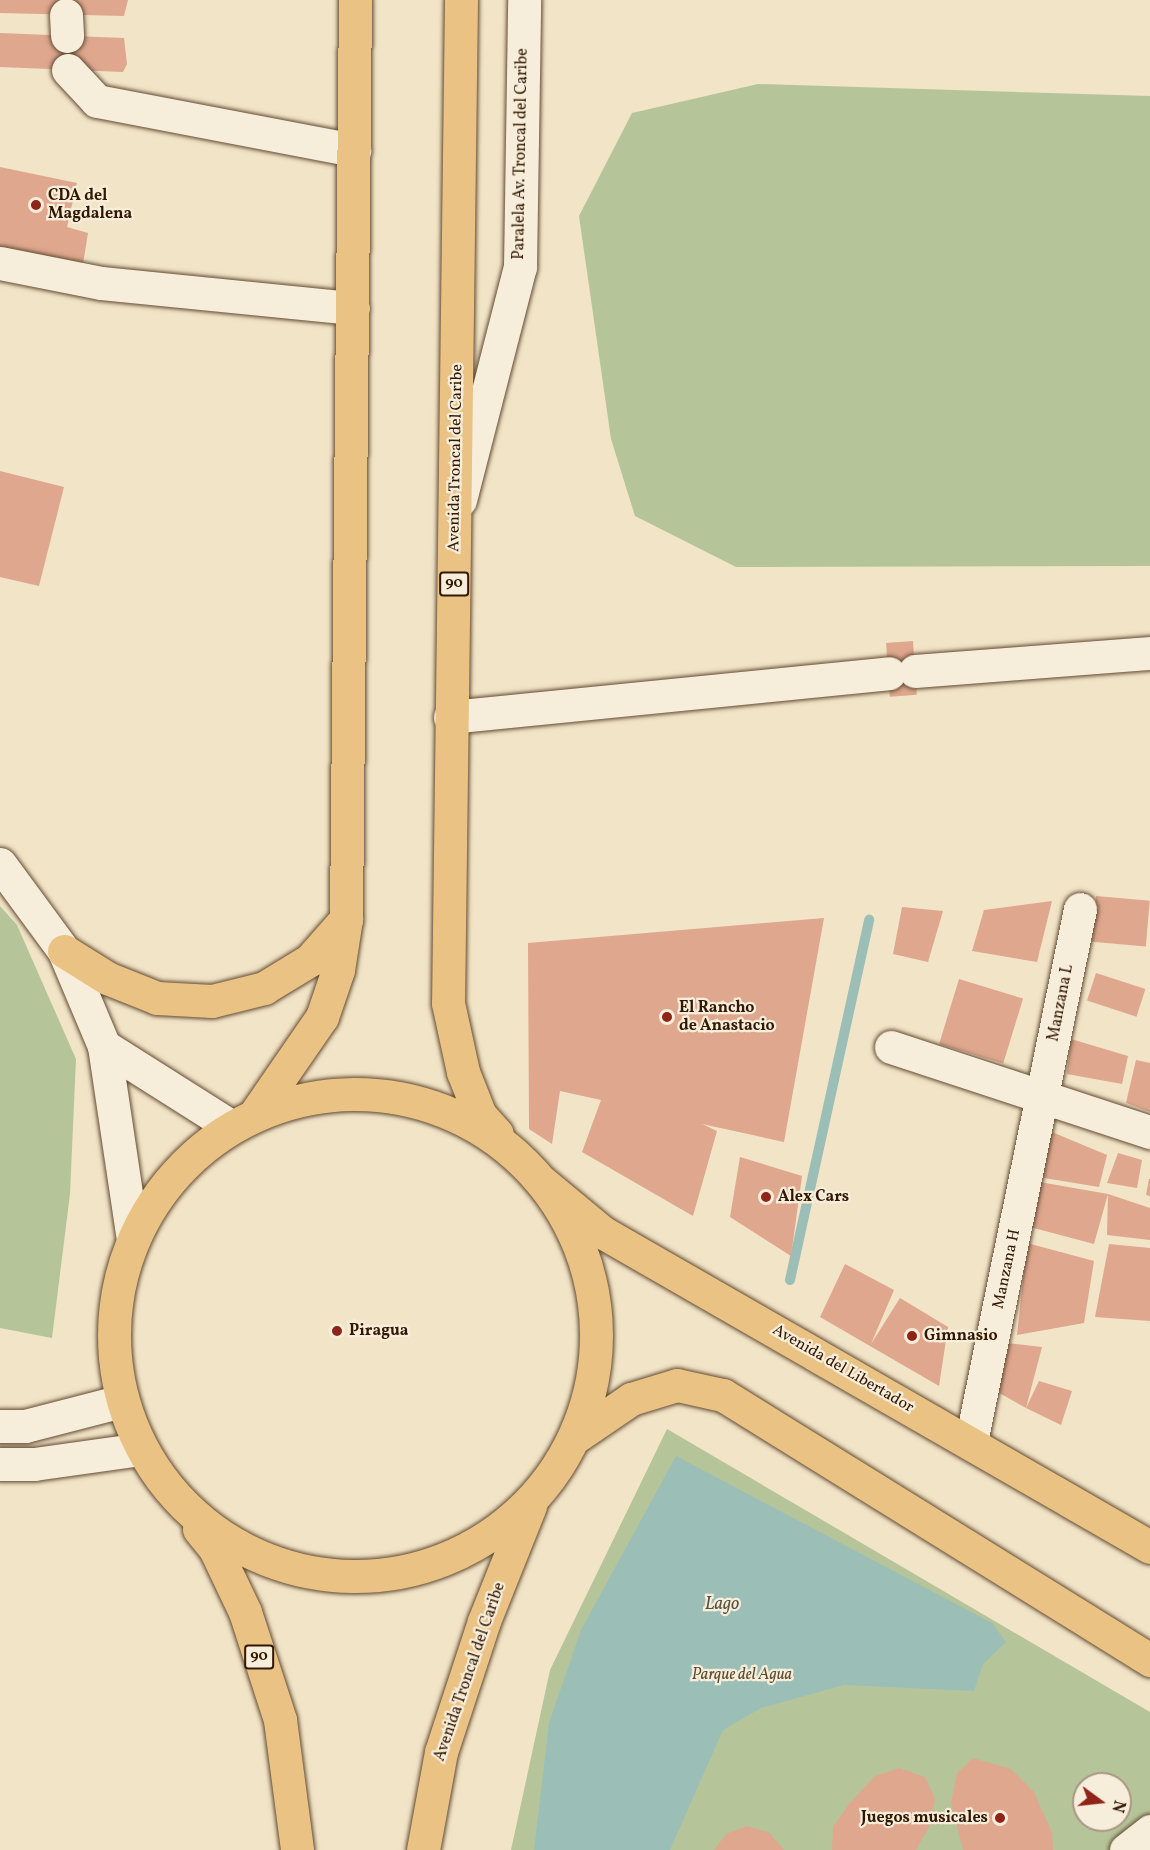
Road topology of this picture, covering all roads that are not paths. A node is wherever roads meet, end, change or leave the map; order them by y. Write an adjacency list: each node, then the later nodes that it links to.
1 (355, 0): 5 (main road)
2 (461, 0): 8 (main road, Avenida Troncal del Caribe / 90)
3 (524, 0): 8 (street, Paralela Av. Troncal del Caribe)
4 (68, 70): 5 (street)
5 (354, 150): 7 (main road)
6 (0, 263): 7 (street)
7 (353, 308): 13 (main road)
8 (456, 516): 10 (main road, Avenida Troncal del Caribe / 90)
9 (1150, 653): 10 (street)
10 (450, 717): 20 (main road, Avenida Troncal del Caribe / 90)
11 (0, 864): 14 (street)
12 (1080, 909): 17 (street, Manzana L)
13 (346, 919): 14 (main road); 18 (main road)
14 (64, 951): 15 (street)
15 (104, 1046): 18 (street); 22 (street)
16 (891, 1047): 17 (street)
17 (1043, 1097): 19 (street); 26 (street, Manzana H)
18 (244, 1121): 20 (main road); 22 (main road)
19 (1150, 1132)
20 (512, 1151): 21 (main road)
21 (543, 1183): 25 (main road); 26 (main road, Avenida del Libertador)
22 (133, 1240): 23 (main road)
23 (122, 1401): 24 (street); 27 (main road)
24 (0, 1426)
25 (574, 1438): 30 (main road); 32 (main road)
26 (971, 1442): 31 (main road, Avenida del Libertador)
27 (141, 1449): 28 (street); 29 (main road)
28 (0, 1464)
29 (164, 1486): 30 (main road); 34 (main road, 90)
30 (533, 1498): 35 (main road, Avenida Troncal del Caribe)
31 (1149, 1543)
32 (1150, 1660)
33 (1150, 1831): 36 (street)
34 (297, 1850)
35 (423, 1850)
36 (1126, 1850)

